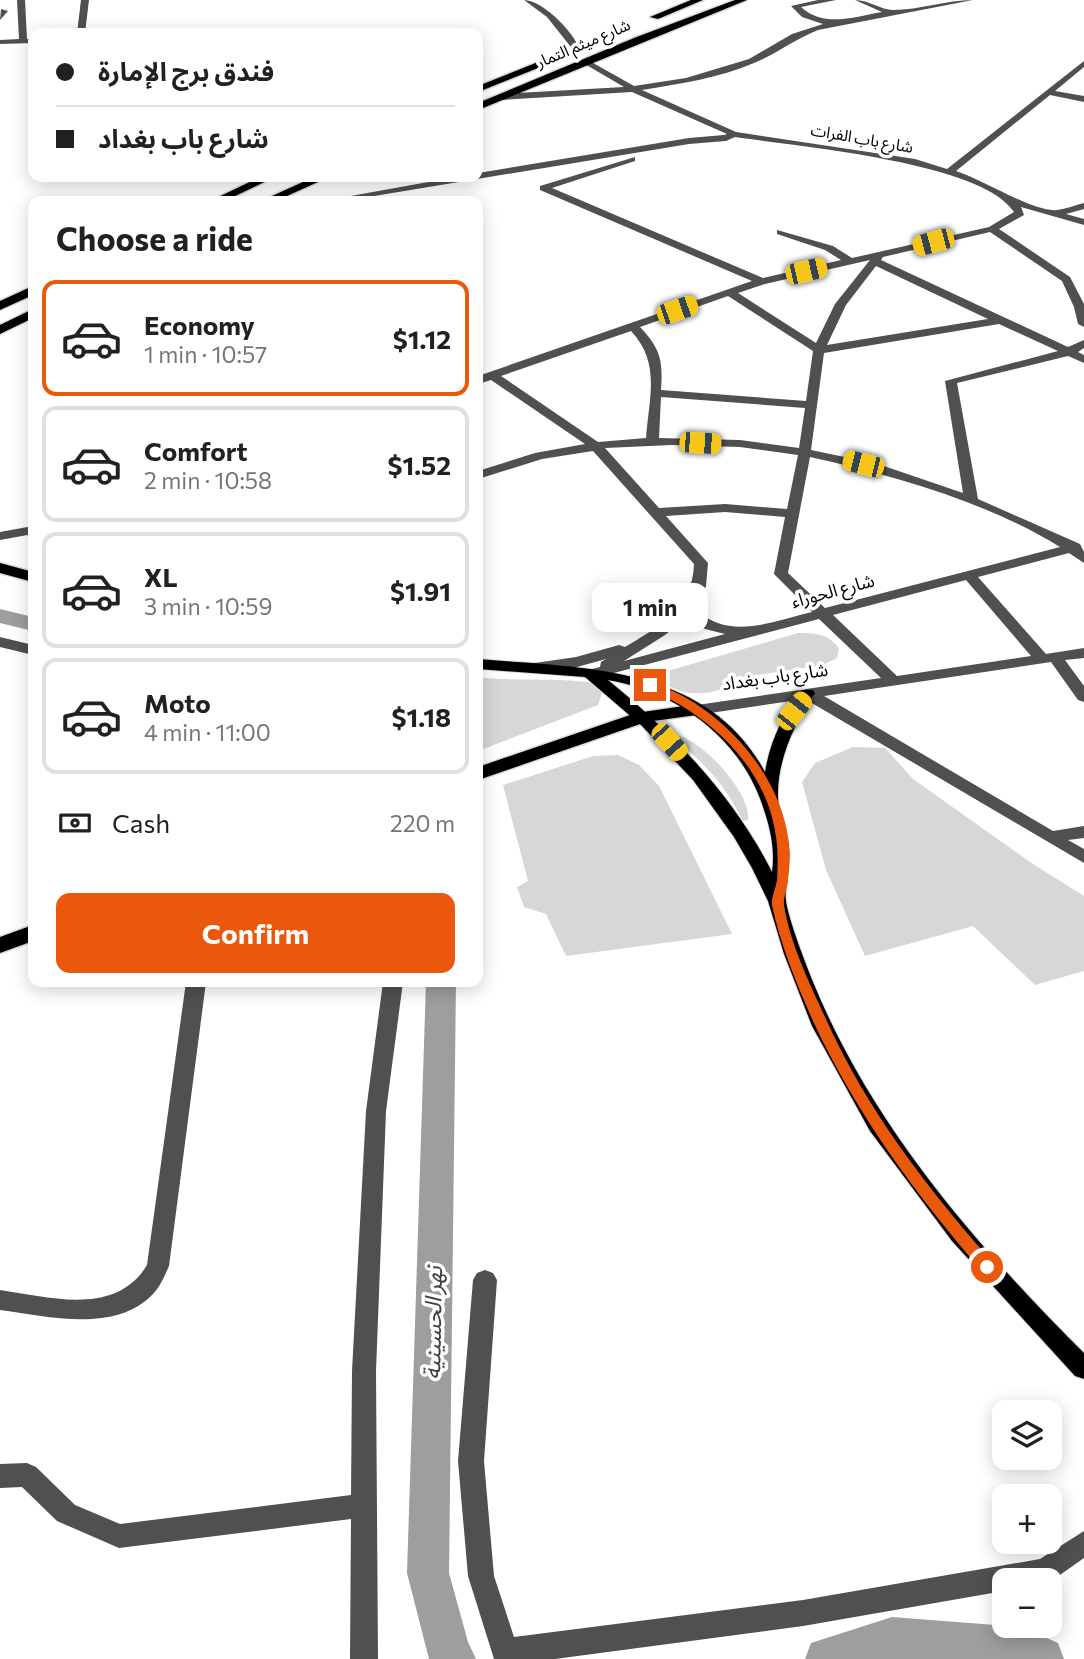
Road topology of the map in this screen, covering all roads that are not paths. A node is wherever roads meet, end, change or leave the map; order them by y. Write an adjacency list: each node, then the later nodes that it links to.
1 (21, 0): 17 (street)
2 (85, 0): 13 (street)
3 (528, 0): 19 (street)
4 (743, 0): 14 (highway, شارع ميثم التمار)
5 (832, 0): 11 (street)
6 (859, 0): 9 (street)
7 (969, 0): 9 (street)
8 (692, 1): 10 (highway, شارع ميثم التمار)
9 (890, 13): 11 (street)
10 (646, 21)
11 (832, 24): 23 (street)
12 (636, 27): 14 (highway)
13 (82, 28)
14 (662, 30): 16 (highway, شارع ميثم التمار)
15 (0, 40): 17 (street)
16 (637, 40): 19 (highway, شارع ميثم التمار); 20 (highway, شارع ميثم التمار)
17 (23, 41): 18 (street)
18 (28, 41)
19 (577, 49): 22 (highway, شارع ميثم التمار)
20 (586, 61): 23 (street, شارع باب الفرات); 25 (highway, شارع ميثم التمار)
21 (1084, 62): 24 (street)
22 (483, 87)
23 (634, 89): 25 (street); 28 (street, شارع باب الفرات)
24 (1047, 92): 26 (street); 30 (street)
25 (500, 97): 27 (highway, شارع ميثم التمار)
26 (1084, 99)
27 (483, 105)
28 (734, 134): 29 (street); 30 (street, شارع باب الفرات)
29 (689, 141): 31 (street); 46 (street)
30 (949, 172): 38 (street, شارع باب الفرات)
31 (483, 175)
32 (259, 182): 35 (highway)
33 (306, 182): 36 (highway)
34 (442, 182): 37 (street)
35 (227, 196)
36 (277, 196)
37 (358, 196)
38 (1013, 202): 40 (street, شارع باب الفرات); 42 (street)
39 (1084, 206): 40 (street)
40 (1054, 214): 41 (street, شارع باب الفرات)
41 (1084, 222)
42 (992, 229): 44 (street); 52 (street)
43 (781, 232): 45 (street)
44 (876, 258): 45 (street); 51 (street); 56 (street)
45 (850, 261): 46 (street)
46 (762, 281): 48 (street)
47 (28, 292): 49 (highway)
48 (729, 292): 53 (street); 56 (street)
49 (0, 306)
50 (28, 316): 54 (highway)
51 (1000, 320): 56 (street); 57 (street)
52 (1084, 324)
53 (632, 325): 59 (street); 61 (street)
54 (0, 330)
55 (1084, 343): 57 (street)
56 (819, 349): 62 (street)
57 (1069, 352): 58 (street); 67 (street)
58 (1084, 359)
59 (492, 375): 60 (street); 64 (street)
60 (483, 378)
61 (655, 393): 62 (street); 63 (street)
62 (811, 405): 65 (street)
63 (652, 440): 64 (street); 65 (street)
64 (597, 447): 66 (street); 68 (street)
65 (805, 450): 67 (street); 69 (street)
66 (483, 473)
67 (971, 499): 72 (street)
68 (657, 512): 69 (street); 77 (street)
69 (792, 513): 78 (street)
70 (28, 531): 71 (street)
71 (0, 537)
72 (1078, 546): 73 (street); 75 (street, شارع الحوراء)
73 (1084, 559)
74 (0, 568): 76 (highway)
75 (969, 575): 78 (street, شارع الحوراء); 84 (street)
76 (28, 576)
77 (687, 606): 79 (street); 80 (street)
78 (823, 613): 79 (street, شارع الحوراء); 88 (street)
79 (765, 629): 87 (street, شارع الحوراء)
80 (657, 633): 86 (street); 87 (street)
81 (0, 642): 82 (street)
82 (28, 649)
83 (1084, 653): 84 (street, شارع باب بغداد)
84 (1049, 658): 88 (street, شارع باب بغداد); 90 (street)
85 (483, 664): 86 (main road)
86 (518, 668): 87 (main road)
87 (591, 674): 91 (main road); 92 (main road)
88 (892, 681): 89 (street, شارع باب بغداد)
89 (807, 694): 91 (street, شارع باب بغداد); 94 (main road); 96 (street)
90 (1084, 696)
91 (697, 710): 92 (highway); 94 (main road)
92 (643, 717): 93 (highway); 98 (main road)
93 (483, 772)
94 (771, 796): 98 (main road)
95 (1084, 832): 96 (street)
96 (1050, 837): 97 (street)
97 (1084, 857)
98 (777, 902): 105 (main road)
99 (28, 935): 100 (highway)
100 (0, 945)
101 (195, 987): 104 (street)
102 (392, 987): 107 (street)
103 (485, 1280): 108 (street)
104 (0, 1300)
105 (1084, 1369)
106 (0, 1476): 107 (street)
107 (366, 1505): 109 (street)
108 (1084, 1543)
109 (364, 1659)

